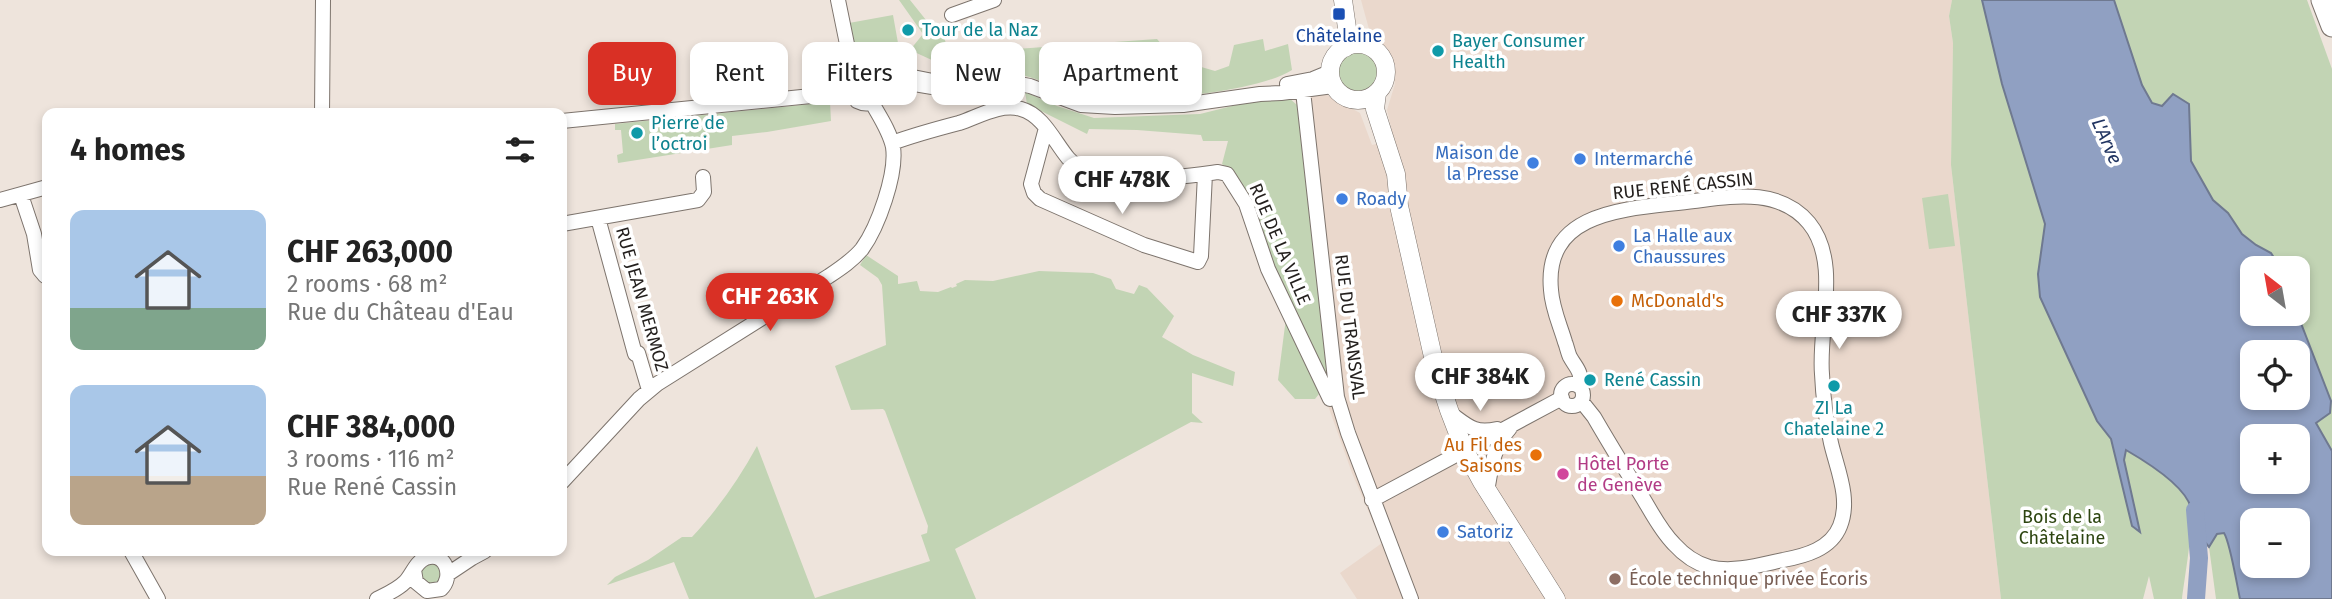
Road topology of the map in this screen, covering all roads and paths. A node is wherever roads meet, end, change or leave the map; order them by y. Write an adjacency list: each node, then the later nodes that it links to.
1 (323, 0): 18 (street)
2 (838, 0): 9 (street)
3 (994, 0): 7 (street)
4 (1343, 0): 10 (main road)
5 (1351, 0): 10 (main road)
6 (2322, 0): 8 (highway)
7 (952, 15)
8 (2332, 26)
9 (847, 42)
10 (1353, 46): 11 (main road); 15 (main road)
11 (1332, 79): 13 (street); 14 (street); 15 (main road)
12 (1025, 85): 14 (street)
13 (1303, 91): 14 (street); 40 (street, RUE DU TRANSVAL)
14 (1259, 94)
15 (1369, 96): 34 (main road)
16 (802, 97): 19 (street)
17 (879, 105): 21 (street)
18 (322, 108)
19 (567, 120)
20 (1046, 128): 21 (street, RUE DE LA VILLE); 22 (street, RUE DE LA VILLE); 22 (street)
21 (892, 144): 30 (street)
22 (1205, 174): 32 (street, RUE DE LA VILLE)
23 (703, 177): 27 (street)
24 (42, 189): 25 (street)
25 (21, 195): 26 (street); 29 (street)
26 (0, 200)
27 (598, 218): 28 (street); 30 (street, RUE JEAN MERMOZ)
28 (567, 223)
29 (42, 272)
30 (649, 390): 38 (street)
31 (1568, 390): 33 (street, RUE RENÉ CASSIN); 33 (street); 33 (street, RUE RENÉ CASSIN); 35 (street)
32 (1330, 399)
33 (1582, 402)
34 (1450, 414): 35 (street); 37 (main road)
35 (1512, 424): 36 (street); 37 (street)
36 (1499, 443): 37 (street); 39 (street)
37 (1464, 449): 39 (main road); 40 (street)
38 (567, 477)
39 (1487, 492): 48 (main road)
40 (1373, 500): 47 (street, RUE DU TRANSVAL)
41 (134, 556): 45 (street)
42 (465, 556): 43 (street)
43 (431, 561): 44 (street); 44 (street); 46 (street)
44 (432, 593): 46 (street)
45 (158, 599)
46 (379, 599)
47 (1410, 599)
48 (1556, 599)

